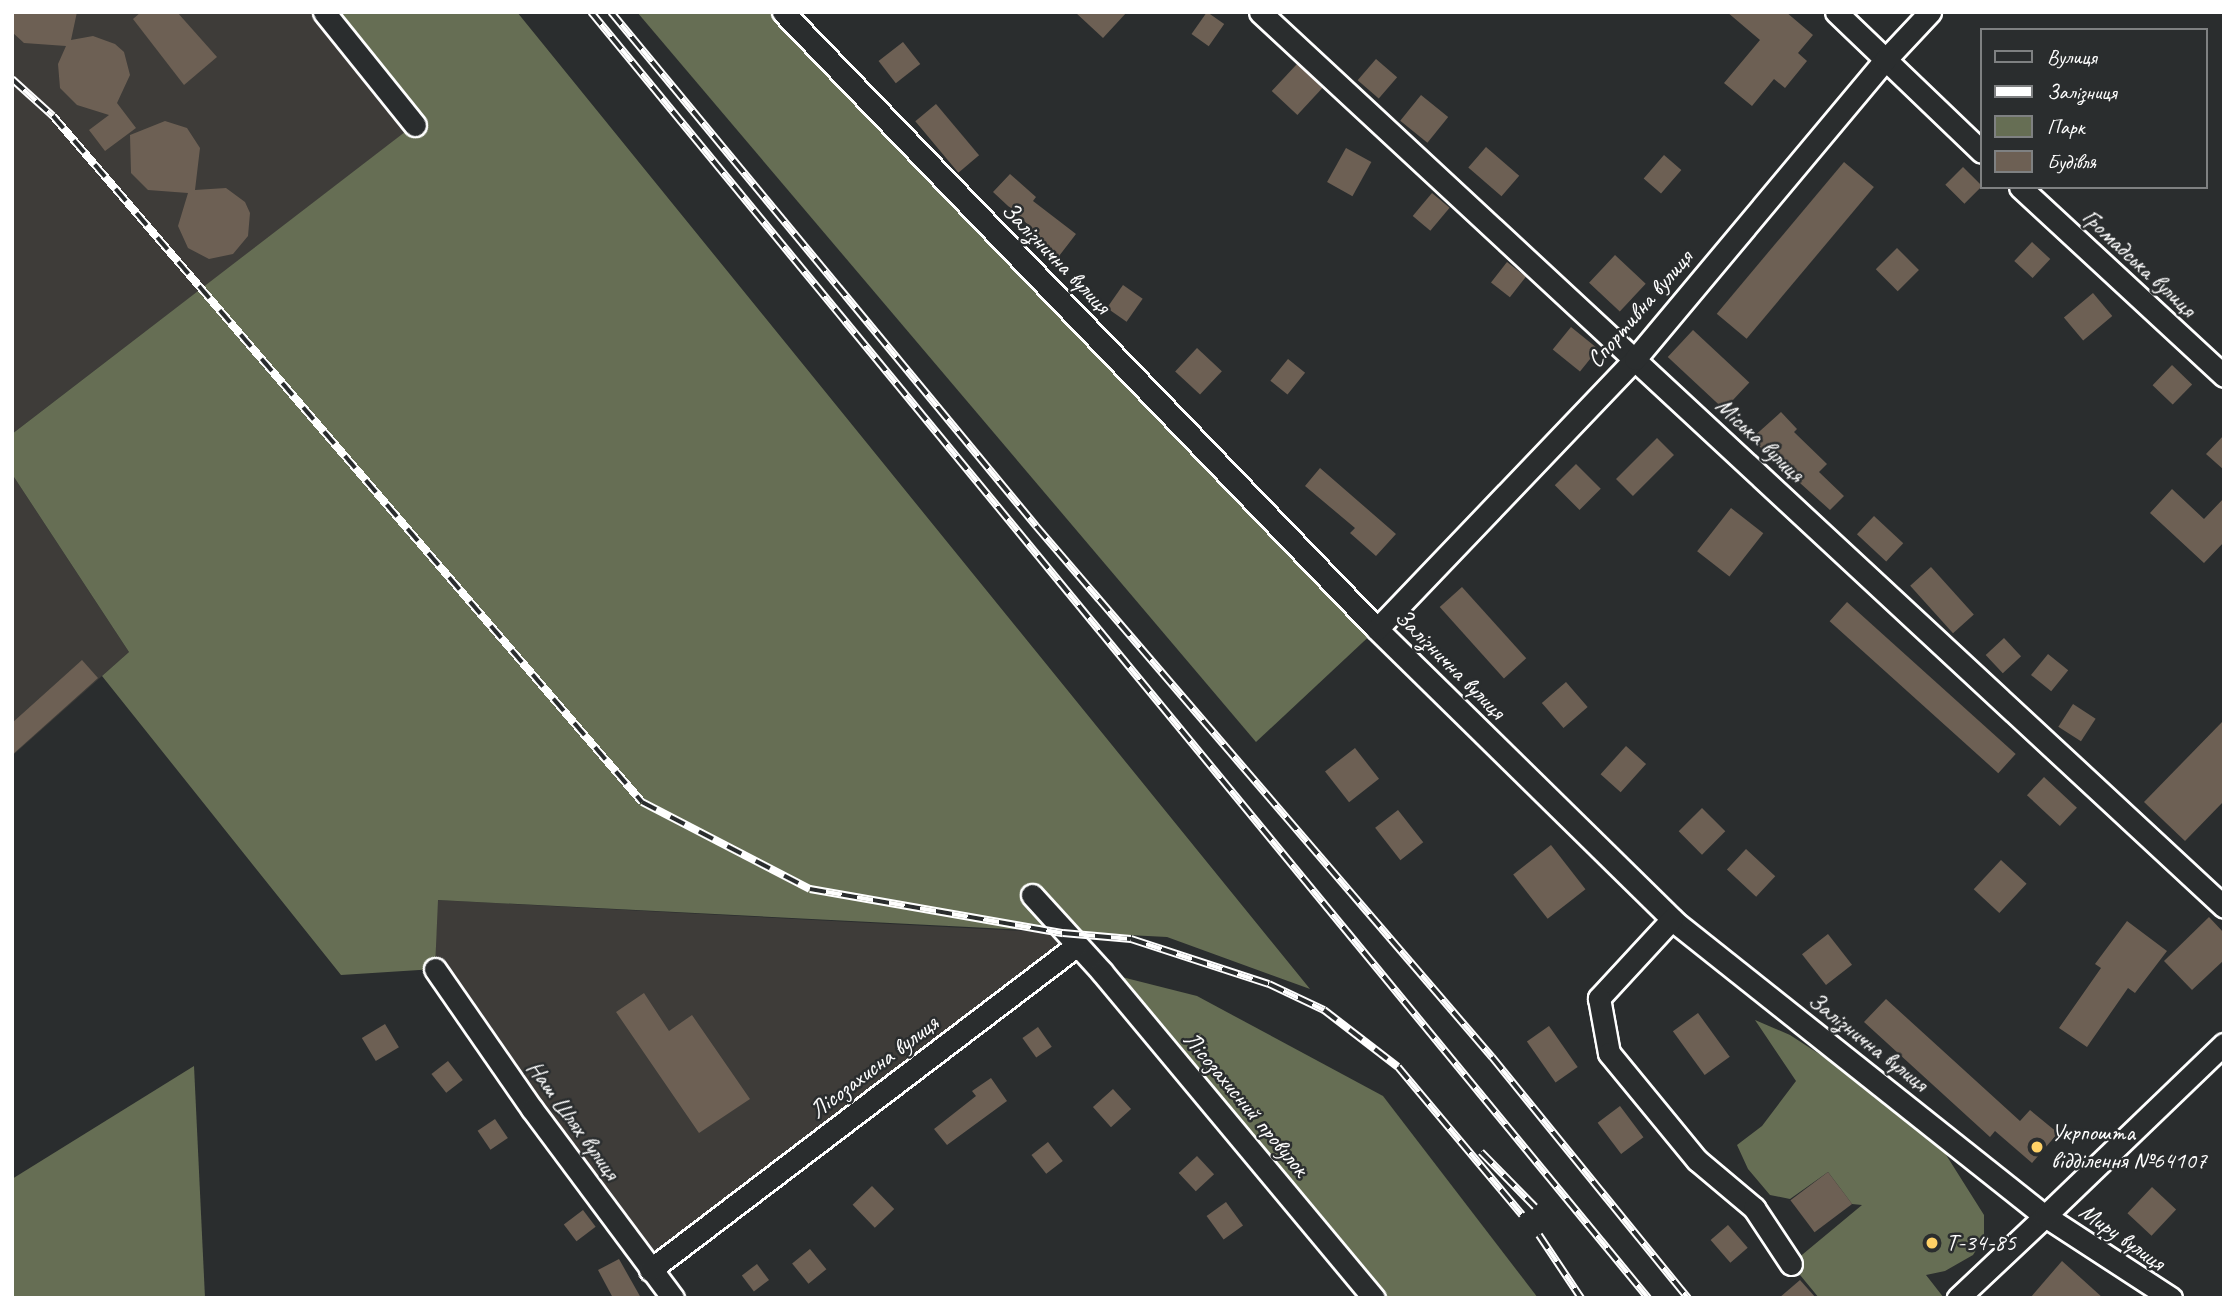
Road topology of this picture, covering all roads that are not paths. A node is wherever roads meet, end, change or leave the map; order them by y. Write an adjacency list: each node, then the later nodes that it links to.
1 (324, 12): 7 (street)
2 (783, 12): 12 (street, Залізнична вулиця)
3 (1260, 12): 10 (street, Міська вулиця)
4 (1836, 12): 6 (street)
5 (1930, 12): 6 (street, Спортивна вулиця)
6 (1885, 60): 8 (street); 10 (street, Спортивна вулиця)
7 (415, 125)
8 (1980, 150)
9 (2022, 189): 11 (street, Громадська вулиця)
10 (1635, 359): 12 (street, Спортивна вулиця); 14 (street, Міська вулиця)
11 (2224, 376)
12 (1377, 629): 15 (street, Залізнична вулиця)
13 (1032, 895): 16 (street)
14 (2224, 908)
15 (1672, 919): 19 (street, Залізнична вулиця); 20 (street)
16 (1076, 946): 21 (street, Лісозахисна вулиця); 23 (street, Лісозахисний провулок)
17 (435, 969): 21 (street, Наш Шлях вулиця)
18 (2224, 1044): 19 (street)
19 (2046, 1216): 24 (street); 25 (street, Миру вулиця)
20 (1791, 1264)
21 (650, 1270): 22 (street, Наш Шлях вулиця)
22 (673, 1298)
23 (1374, 1298)
24 (1958, 1298)
25 (2171, 1298)

